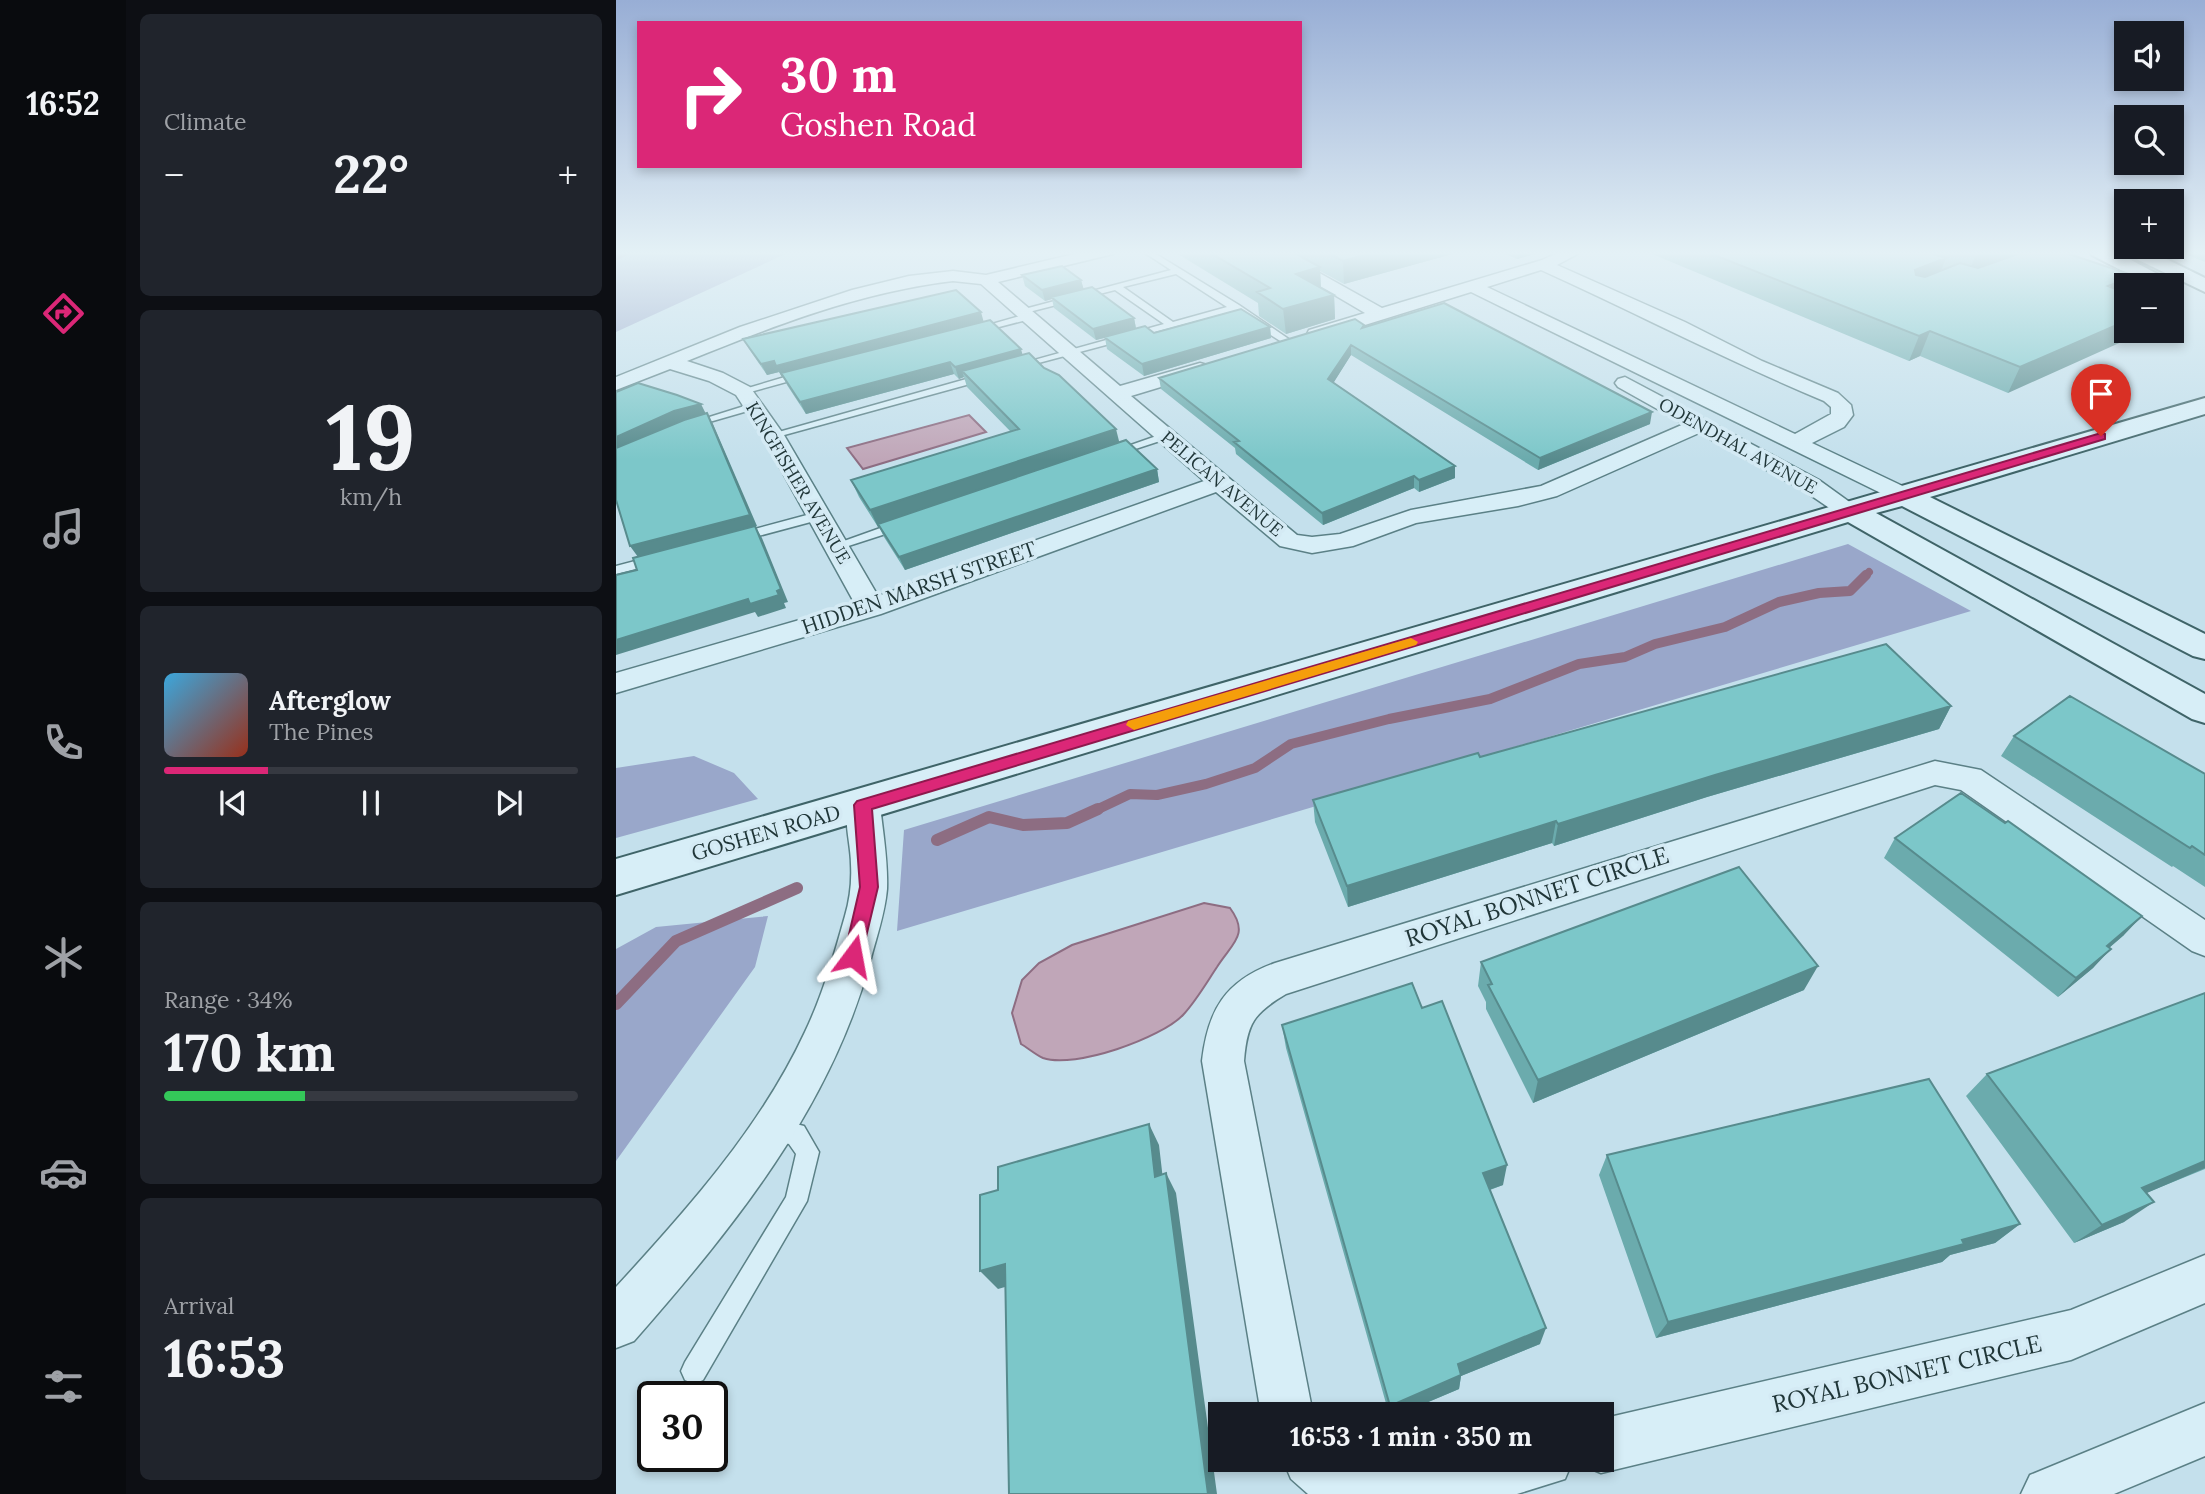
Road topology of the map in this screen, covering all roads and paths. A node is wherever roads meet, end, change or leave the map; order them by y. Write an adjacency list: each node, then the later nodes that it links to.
1 (780, 321): 16 (street)
2 (1002, 321): 12 (lane)
3 (1032, 321): 15 (street, PELICAN AVENUE)
4 (1166, 321): 11 (lane)
5 (1187, 321): 11 (lane)
6 (1257, 321): 13 (lane)
7 (1357, 321): 13 (street)
8 (1503, 321): 25 (street, ODENDHAL AVENUE)
9 (1544, 321): 29 (street, ODENDHAL AVENUE)
10 (1667, 321): 29 (street)
11 (1172, 325): 15 (lane)
12 (963, 333)
13 (1289, 342): 14 (street)
14 (1262, 350)
15 (1070, 353): 19 (lane); 22 (street, PELICAN AVENUE)
16 (669, 362): 21 (street); 23 (street, KINGFISHER AVENUE)
17 (1222, 362): 22 (street)
18 (820, 370): 23 (lane)
19 (1006, 371)
20 (993, 375): 27 (lane)
21 (616, 384)
22 (1116, 394): 28 (street, PELICAN AVENUE)
23 (748, 398): 26 (lane); 27 (street, KINGFISHER AVENUE)
24 (2205, 406): 33 (street, GOSHEN ROAD)
25 (1701, 424): 31 (street, PELICAN AVENUE); 32 (street, ODENDHAL AVENUE)
26 (685, 426)
27 (773, 435): 34 (street, KINGFISHER AVENUE)
28 (1165, 436): 30 (lane); 31 (street, PELICAN AVENUE)
29 (1796, 443): 32 (street, ODENDHAL AVENUE)
30 (1099, 458)
31 (1218, 484): 40 (street, HIDDEN MARSH STREET)
32 (1853, 492): 33 (street, GOSHEN ROAD); 43 (street, ODENDHAL AVENUE); 44 (street, GOSHEN ROAD)
33 (1903, 495): 41 (street)
34 (818, 516): 36 (lane); 37 (street, KINGFISHER AVENUE)
35 (915, 520): 37 (lane)
36 (724, 541)
37 (836, 546): 40 (street, KINGFISHER AVENUE)
38 (670, 556): 39 (lane)
39 (616, 570)
40 (871, 608): 42 (street, HIDDEN MARSH STREET)
41 (2205, 648)
42 (616, 683)
43 (2205, 710)
44 (863, 805): 45 (street, GOSHEN ROAD); 47 (street)
45 (616, 877)
46 (2205, 940): 51 (street, ROYAL BONNET CIRCLE)
47 (772, 1129): 49 (street); 50 (lane)
48 (2205, 1279): 53 (street, ROYAL BONNET CIRCLE)
49 (616, 1323)
50 (694, 1371)
51 (1285, 1402)
52 (2205, 1429): 58 (street)
53 (1614, 1443)
54 (1324, 1472): 56 (street)
55 (1495, 1472): 57 (street)
56 (1371, 1494)
57 (1390, 1494)
58 (2049, 1494)

